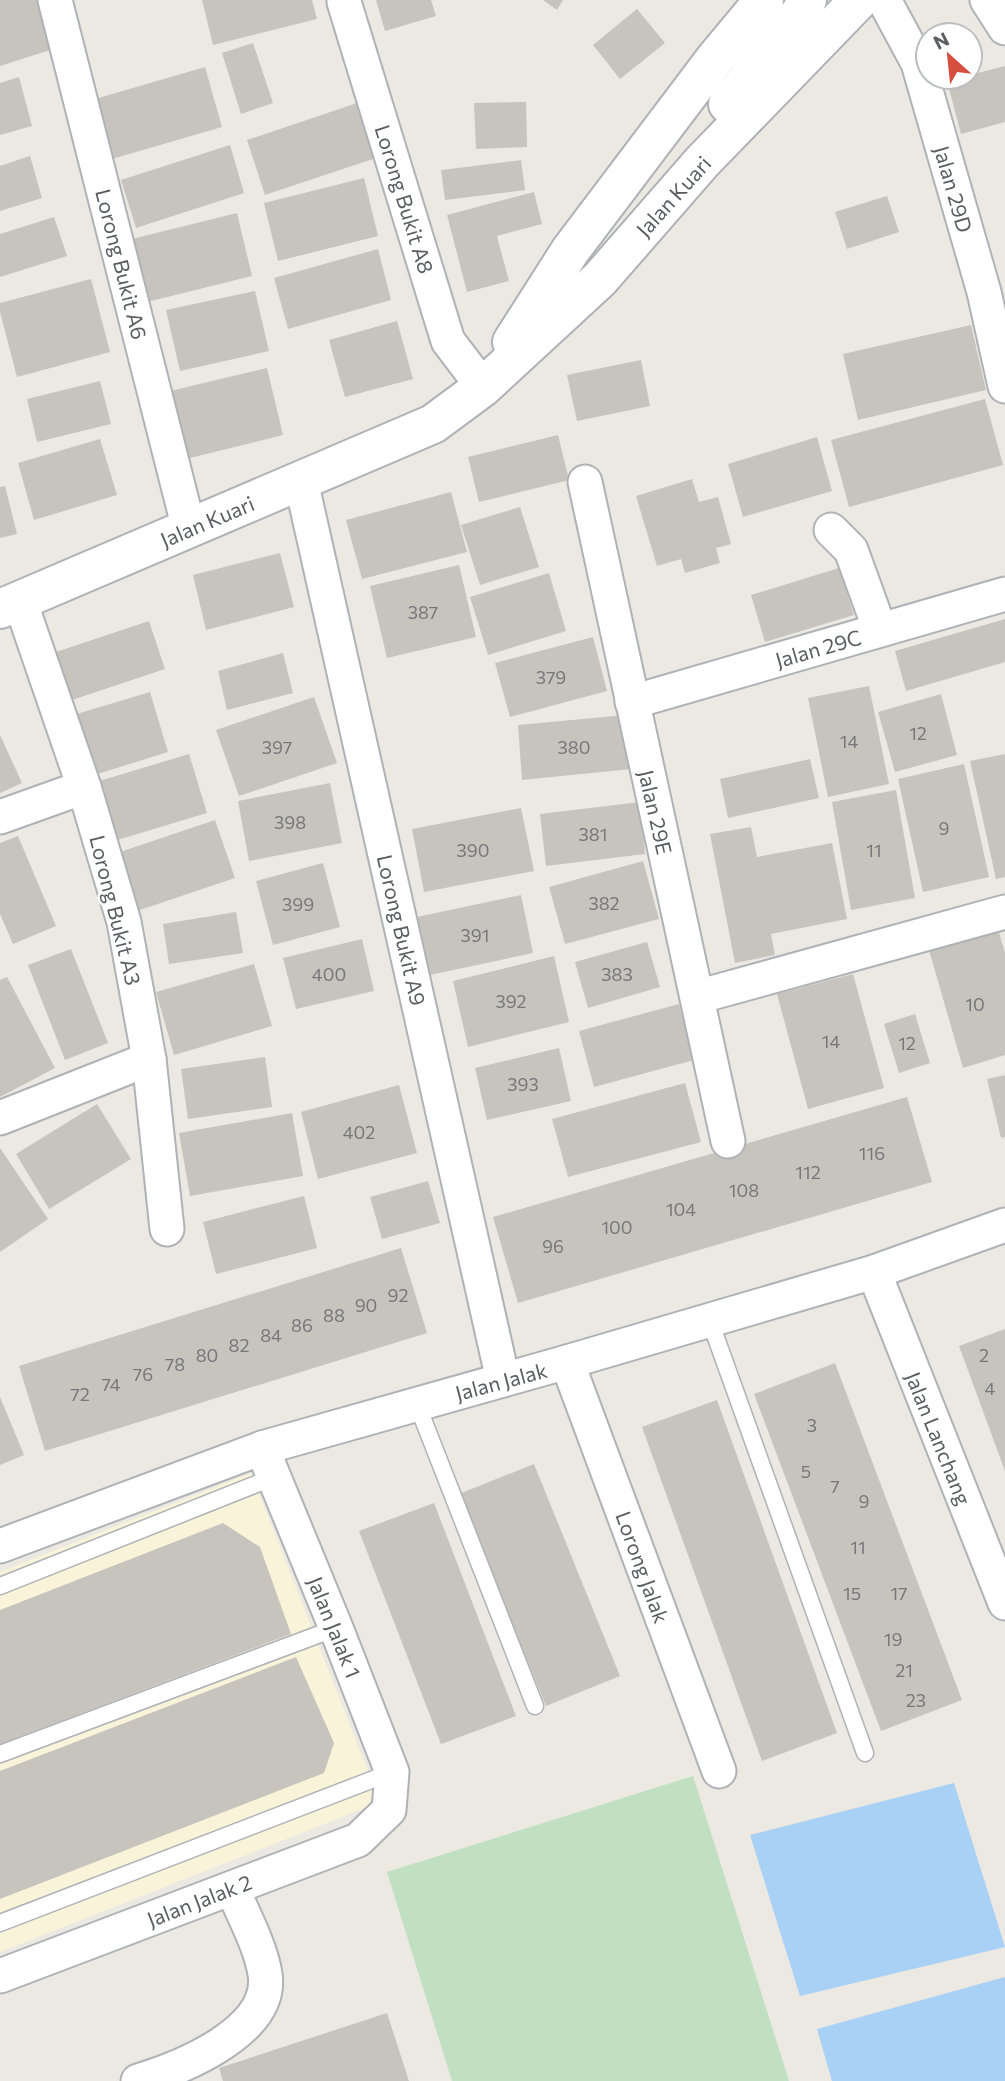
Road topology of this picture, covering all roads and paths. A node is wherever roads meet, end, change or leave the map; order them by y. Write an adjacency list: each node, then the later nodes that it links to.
1 (55, 0): 16 (street, Lorong Bukit A6)
2 (739, 0): 10 (street)
3 (764, 0): 10 (street, Jalan Kuari)
4 (807, 0): 11 (street)
5 (859, 0): 11 (street, Jalan Kuari)
6 (884, 0): 12 (street, Jalan 29D)
7 (987, 0): 9 (street)
8 (344, 2): 13 (street, Lorong Bukit A8)
9 (1005, 28)
10 (715, 59): 13 (street, Jalan Kuari)
11 (702, 162): 13 (street, Jalan Kuari)
12 (1005, 386)
13 (483, 387): 14 (street, Jalan Kuari)
14 (301, 481): 16 (street, Jalan Kuari); 34 (street, Lorong Bukit A9)
15 (585, 482): 21 (street, Jalan 29E)
16 (189, 529): 19 (street, Jalan Kuari)
17 (831, 530): 20 (street)
18 (1005, 594): 20 (street, Jalan 29C)
19 (10, 605): 22 (street, Lorong Bukit A3)
20 (880, 630): 21 (street, Jalan 29C)
21 (632, 702): 25 (street, Jalan 29E)
22 (84, 787): 23 (street); 26 (street, Lorong Bukit A3)
23 (0, 817)
24 (1005, 912): 25 (street)
25 (697, 997): 28 (street, Jalan 29E)
26 (149, 1059): 27 (street); 30 (street, Lorong Bukit A3)
27 (0, 1118)
28 (728, 1141)
29 (1005, 1225): 31 (street, Jalan Jalak)
30 (167, 1229)
31 (874, 1272): 32 (street, Jalan Jalak); 39 (street, Jalan Lanchang)
32 (709, 1321): 33 (street, Jalan Jalak); 43 (lane)
33 (568, 1362): 34 (street, Jalan Jalak); 45 (street, Lorong Jalak)
34 (503, 1380): 35 (street, Jalan Jalak)
35 (416, 1404): 36 (street, Jalan Jalak); 41 (lane)
36 (268, 1463): 37 (street, Jalan Jalak); 38 (lane); 40 (street, Jalan Jalak 1)
37 (0, 1546)
38 (0, 1586)
39 (1005, 1603)
40 (336, 1628): 42 (lane); 44 (street, Jalan Jalak 1)
41 (535, 1706)
42 (0, 1754)
43 (865, 1754)
44 (392, 1772): 46 (street, Jalan Jalak 1); 48 (lane)
45 (719, 1772)
46 (389, 1810): 47 (street, Jalan Jalak 2)
47 (232, 1888): 49 (street, Jalan Jalak 2); 50 (street)
48 (0, 1923)
49 (0, 1976)
50 (158, 2078)

